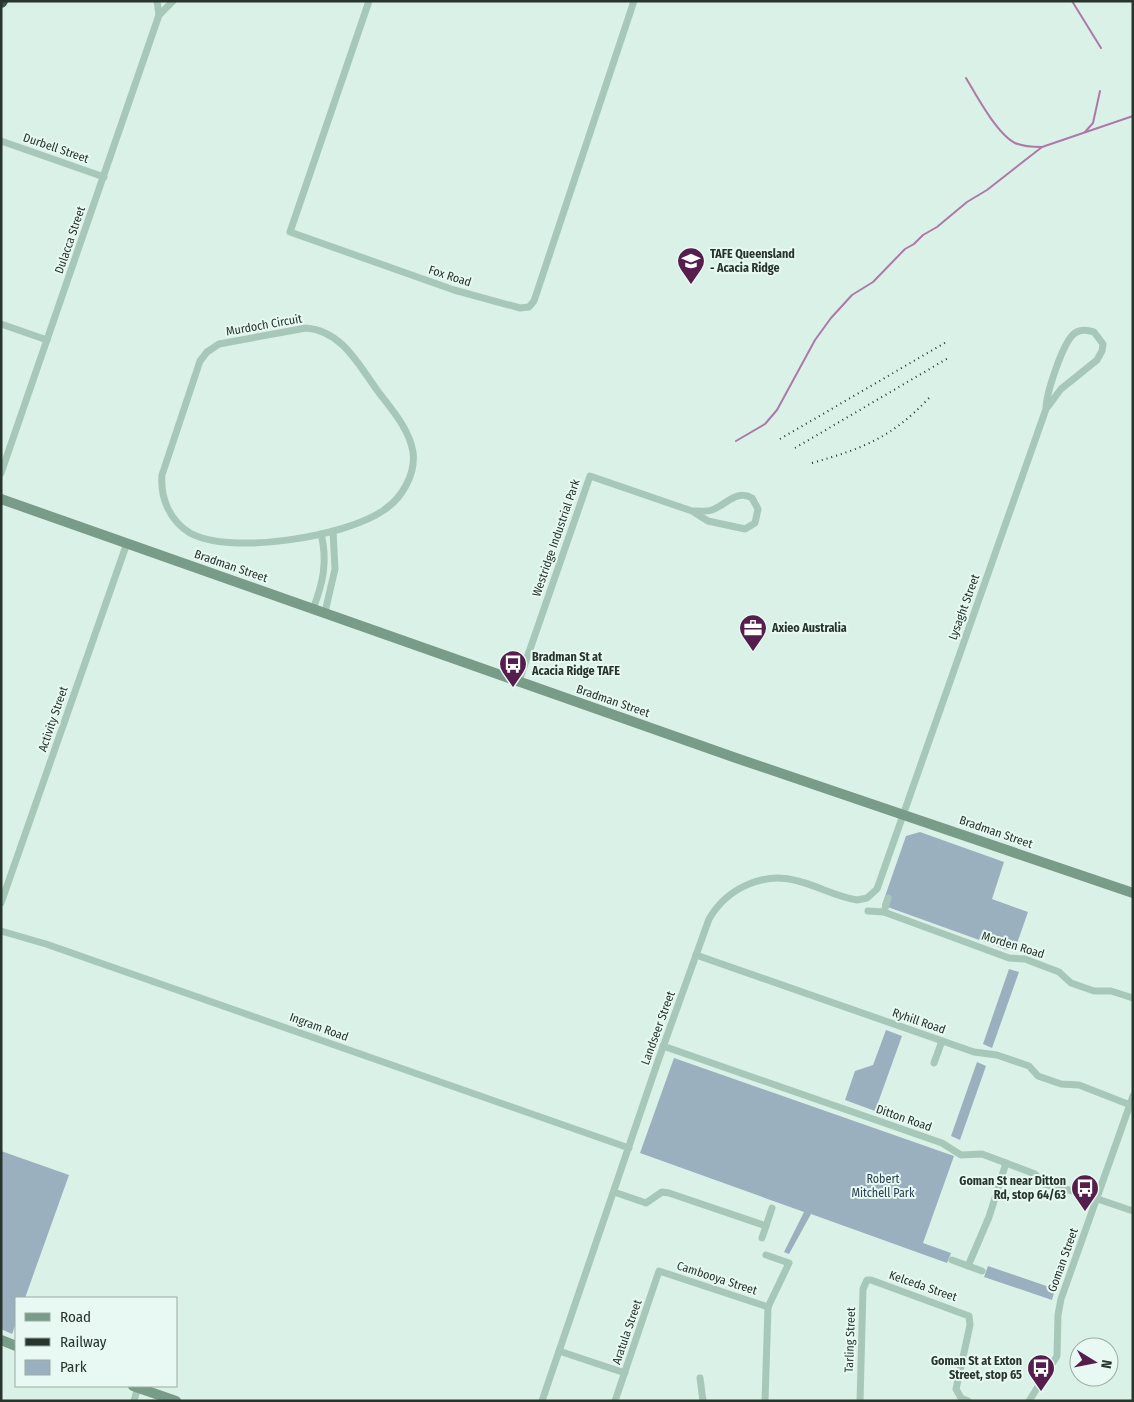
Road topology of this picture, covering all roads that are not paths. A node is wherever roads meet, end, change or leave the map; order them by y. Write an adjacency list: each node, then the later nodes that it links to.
1 (157, 1): 5 (street, Dulacca Street)
2 (173, 1): 5 (street, Dulacca Street)
3 (369, 1): 4 (street, Fox Road)
4 (634, 1)
5 (159, 16): 7 (street, Dulacca Street)
6 (1, 141): 7 (street, Durbell Street)
7 (104, 177): 9 (street, Dulacca Street)
8 (1, 324): 9 (street)
9 (47, 340): 11 (street, Dulacca Street)
10 (1046, 409): 10 (street, Lysaght Street); 20 (street, Lysaght Street)
11 (1, 472)
12 (1, 499): 16 (main road, Bradman Street)
13 (692, 511): 13 (street, Westridge Industrial Park); 19 (street, Westridge Industrial Park)
14 (333, 531): 15 (street, Murdoch Circuit); 15 (street, Murdoch Circuit); 18 (street)
15 (321, 534): 17 (street)
16 (127, 543): 17 (main road, Bradman Street); 23 (street, Activity Street)
17 (313, 608): 18 (main road, Bradman Street)
18 (325, 612): 19 (main road, Bradman Street)
19 (519, 681): 20 (main road, Bradman Street)
20 (904, 813): 21 (main road, Bradman Street); 27 (street, Landseer Street)
21 (1133, 893)
22 (888, 898): 25 (street)
23 (1, 903)
24 (868, 911): 25 (street, Morden Road)
25 (884, 912): 28 (street, Morden Road)
26 (1, 931): 34 (street, Ingram Road)
27 (696, 955): 29 (street, Ryhill Road); 30 (street, Landseer Street)
28 (1133, 998)
29 (942, 1041): 31 (street); 33 (street, Ryhill Road)
30 (663, 1046): 34 (street, Landseer Street); 35 (street, Ditton Road)
31 (934, 1064)
32 (1133, 1096): 33 (street, Goman Street)
33 (1131, 1105): 37 (street, Goman Street)
34 (629, 1148): 36 (street, Landseer Street)
35 (1006, 1163): 37 (street, Ditton Road); 44 (street)
36 (614, 1192): 40 (street); 51 (street, Landseer Street)
37 (1097, 1199): 39 (street, Ditton Road); 63 (street, Goman Street)
38 (772, 1208): 40 (street)
39 (1133, 1211)
40 (766, 1226): 41 (street)
41 (762, 1238)
42 (766, 1255): 48 (street)
43 (952, 1260): 44 (street)
44 (968, 1266): 46 (street)
45 (659, 1271): 48 (street, Cambooya Street); 52 (street, Aratula Street)
46 (982, 1271)
47 (866, 1280): 61 (street, Tarling Street); 62 (street, Kelceda Street)
48 (768, 1307): 60 (street)
49 (1, 1340): 50 (main road)
50 (15, 1346)
51 (559, 1351): 52 (street); 57 (street, Landseer Street)
52 (624, 1373): 58 (street, Aratula Street)
53 (700, 1378): 59 (street)
54 (136, 1387): 55 (street); 56 (main road)
55 (134, 1401)
56 (176, 1401)
57 (542, 1401)
58 (615, 1401)
59 (703, 1401)
60 (765, 1401)
61 (860, 1401)
62 (968, 1401)
63 (1029, 1401)

